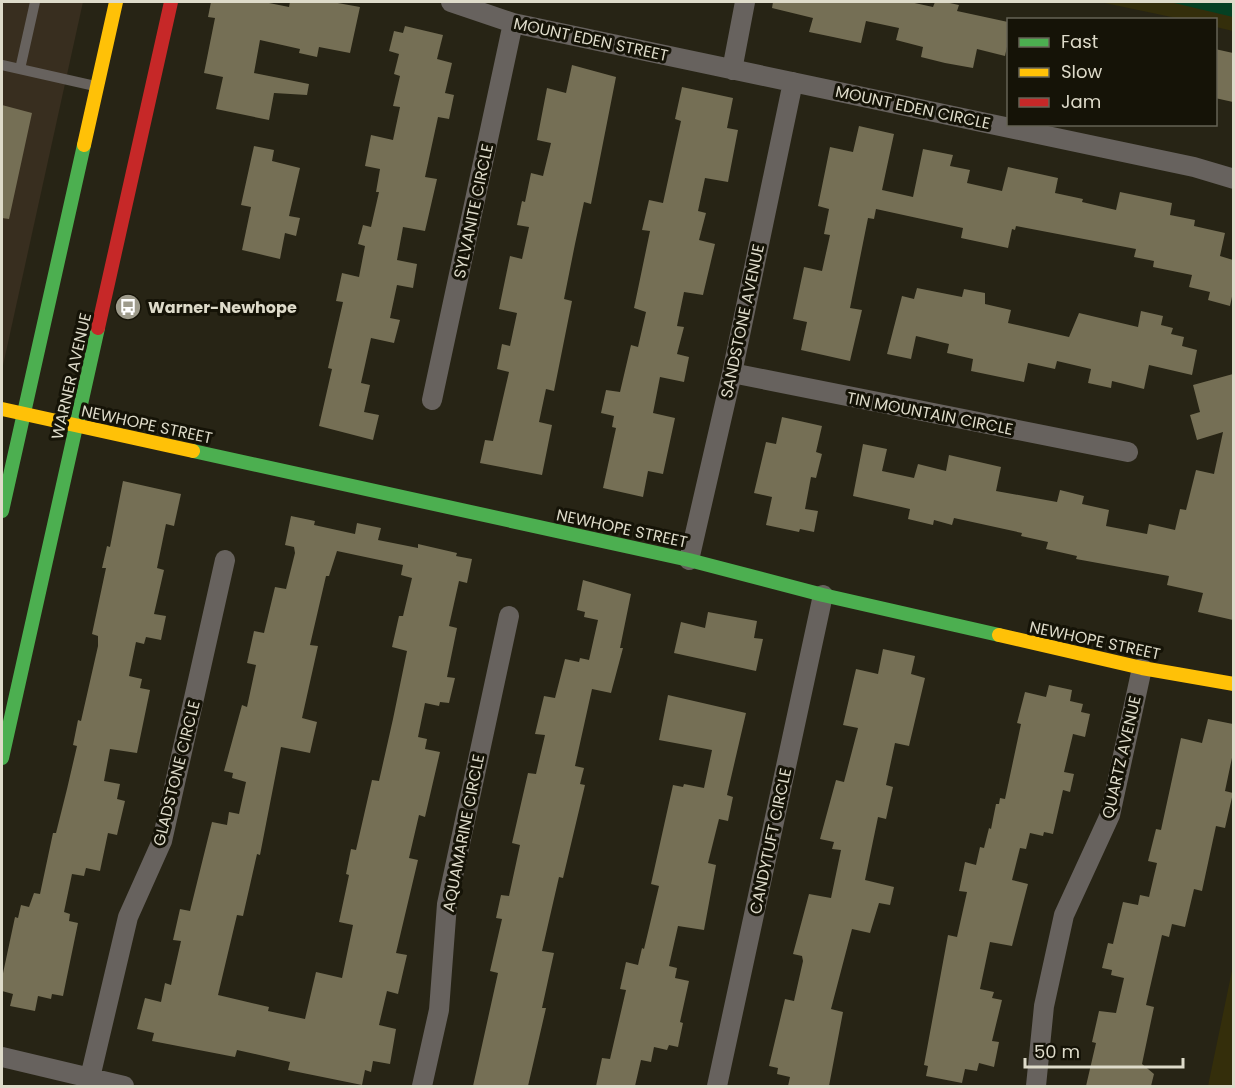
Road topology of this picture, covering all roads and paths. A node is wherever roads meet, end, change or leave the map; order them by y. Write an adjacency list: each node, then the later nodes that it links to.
1 (35, 2): 8 (lane)
2 (116, 2): 11 (main road)
3 (171, 2): 17 (main road, WARNER AVENUE)
4 (451, 2): 6 (street, MOUNT EDEN STREET)
5 (745, 2): 9 (street)
6 (513, 23): 9 (street, MOUNT EDEN STREET); 14 (street, SYLVANITE CIRCLE)
7 (2, 65): 8 (lane)
8 (20, 69): 11 (lane)
9 (732, 70): 10 (street, MOUNT EDEN CIRCLE)
10 (793, 82): 12 (street, MOUNT EDEN CIRCLE); 13 (street, SANDSTONE AVENUE)
11 (96, 86): 16 (main road)
12 (1233, 179)
13 (732, 373): 18 (street, TIN MOUNTAIN CIRCLE); 21 (street, SANDSTONE AVENUE)
14 (432, 400)
15 (2, 409): 16 (main road, NEWHOPE STREET)
16 (23, 414): 17 (main road, NEWHOPE STREET); 19 (main road)
17 (77, 425): 21 (main road, NEWHOPE STREET); 26 (main road, WARNER AVENUE)
18 (1128, 452)
19 (2, 511)
20 (225, 560): 28 (street, GLADSTONE CIRCLE)
21 (689, 560): 22 (main road, NEWHOPE STREET)
22 (823, 596): 24 (main road, NEWHOPE STREET); 31 (street, CANDYTUFT CIRCLE)
23 (509, 616): 30 (street, AQUAMARINE CIRCLE)
24 (1142, 668): 25 (main road, NEWHOPE STREET); 32 (street, QUARTZ AVENUE)
25 (1233, 684)
26 (2, 758)
27 (2, 1057): 28 (street)
28 (89, 1082): 29 (street)
29 (124, 1086)
30 (422, 1086)
31 (717, 1086)
32 (1036, 1086)

